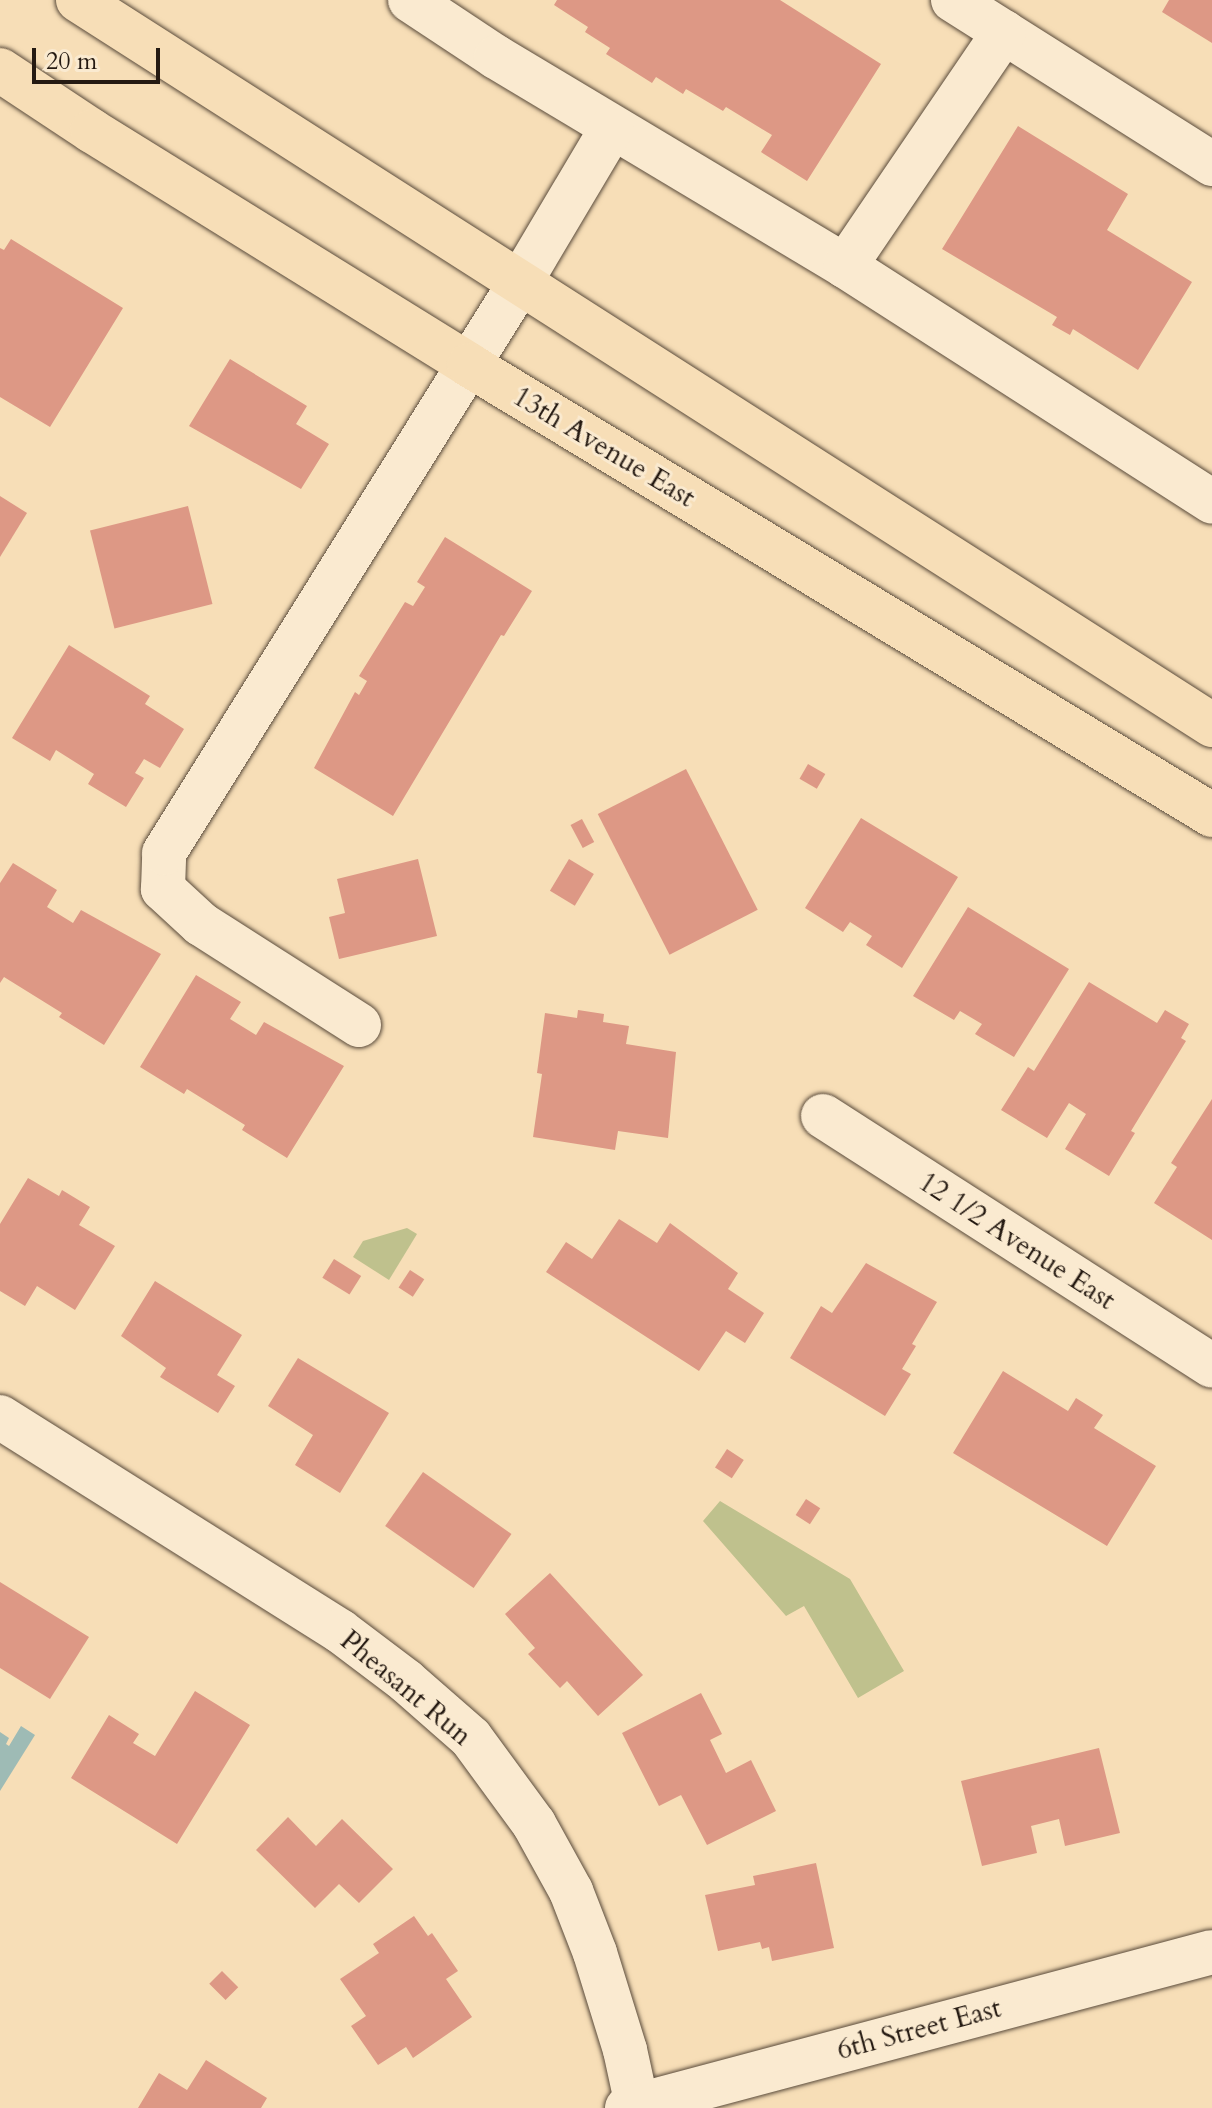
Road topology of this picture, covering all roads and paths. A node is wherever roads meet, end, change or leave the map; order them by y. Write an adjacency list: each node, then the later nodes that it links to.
1 (78, 0): 9 (main road)
2 (410, 0): 6 (street)
3 (953, 0): 4 (street)
4 (1004, 32): 7 (street); 8 (street)
5 (0, 70): 10 (main road, 13th Avenue East)
6 (612, 128): 8 (street); 9 (street)
7 (1212, 164)
8 (845, 266): 11 (street)
9 (521, 281): 10 (street); 12 (main road)
10 (469, 365): 13 (main road, 13th Avenue East); 14 (street)
11 (1212, 502)
12 (1212, 725)
13 (1212, 815)
14 (359, 1025)
15 (823, 1116): 16 (street, 12 1/2 Avenue East)
16 (1212, 1366)
17 (0, 1417): 19 (street, Pheasant Run)
18 (1212, 1952): 19 (street, 6th Street East)
19 (632, 2107)

